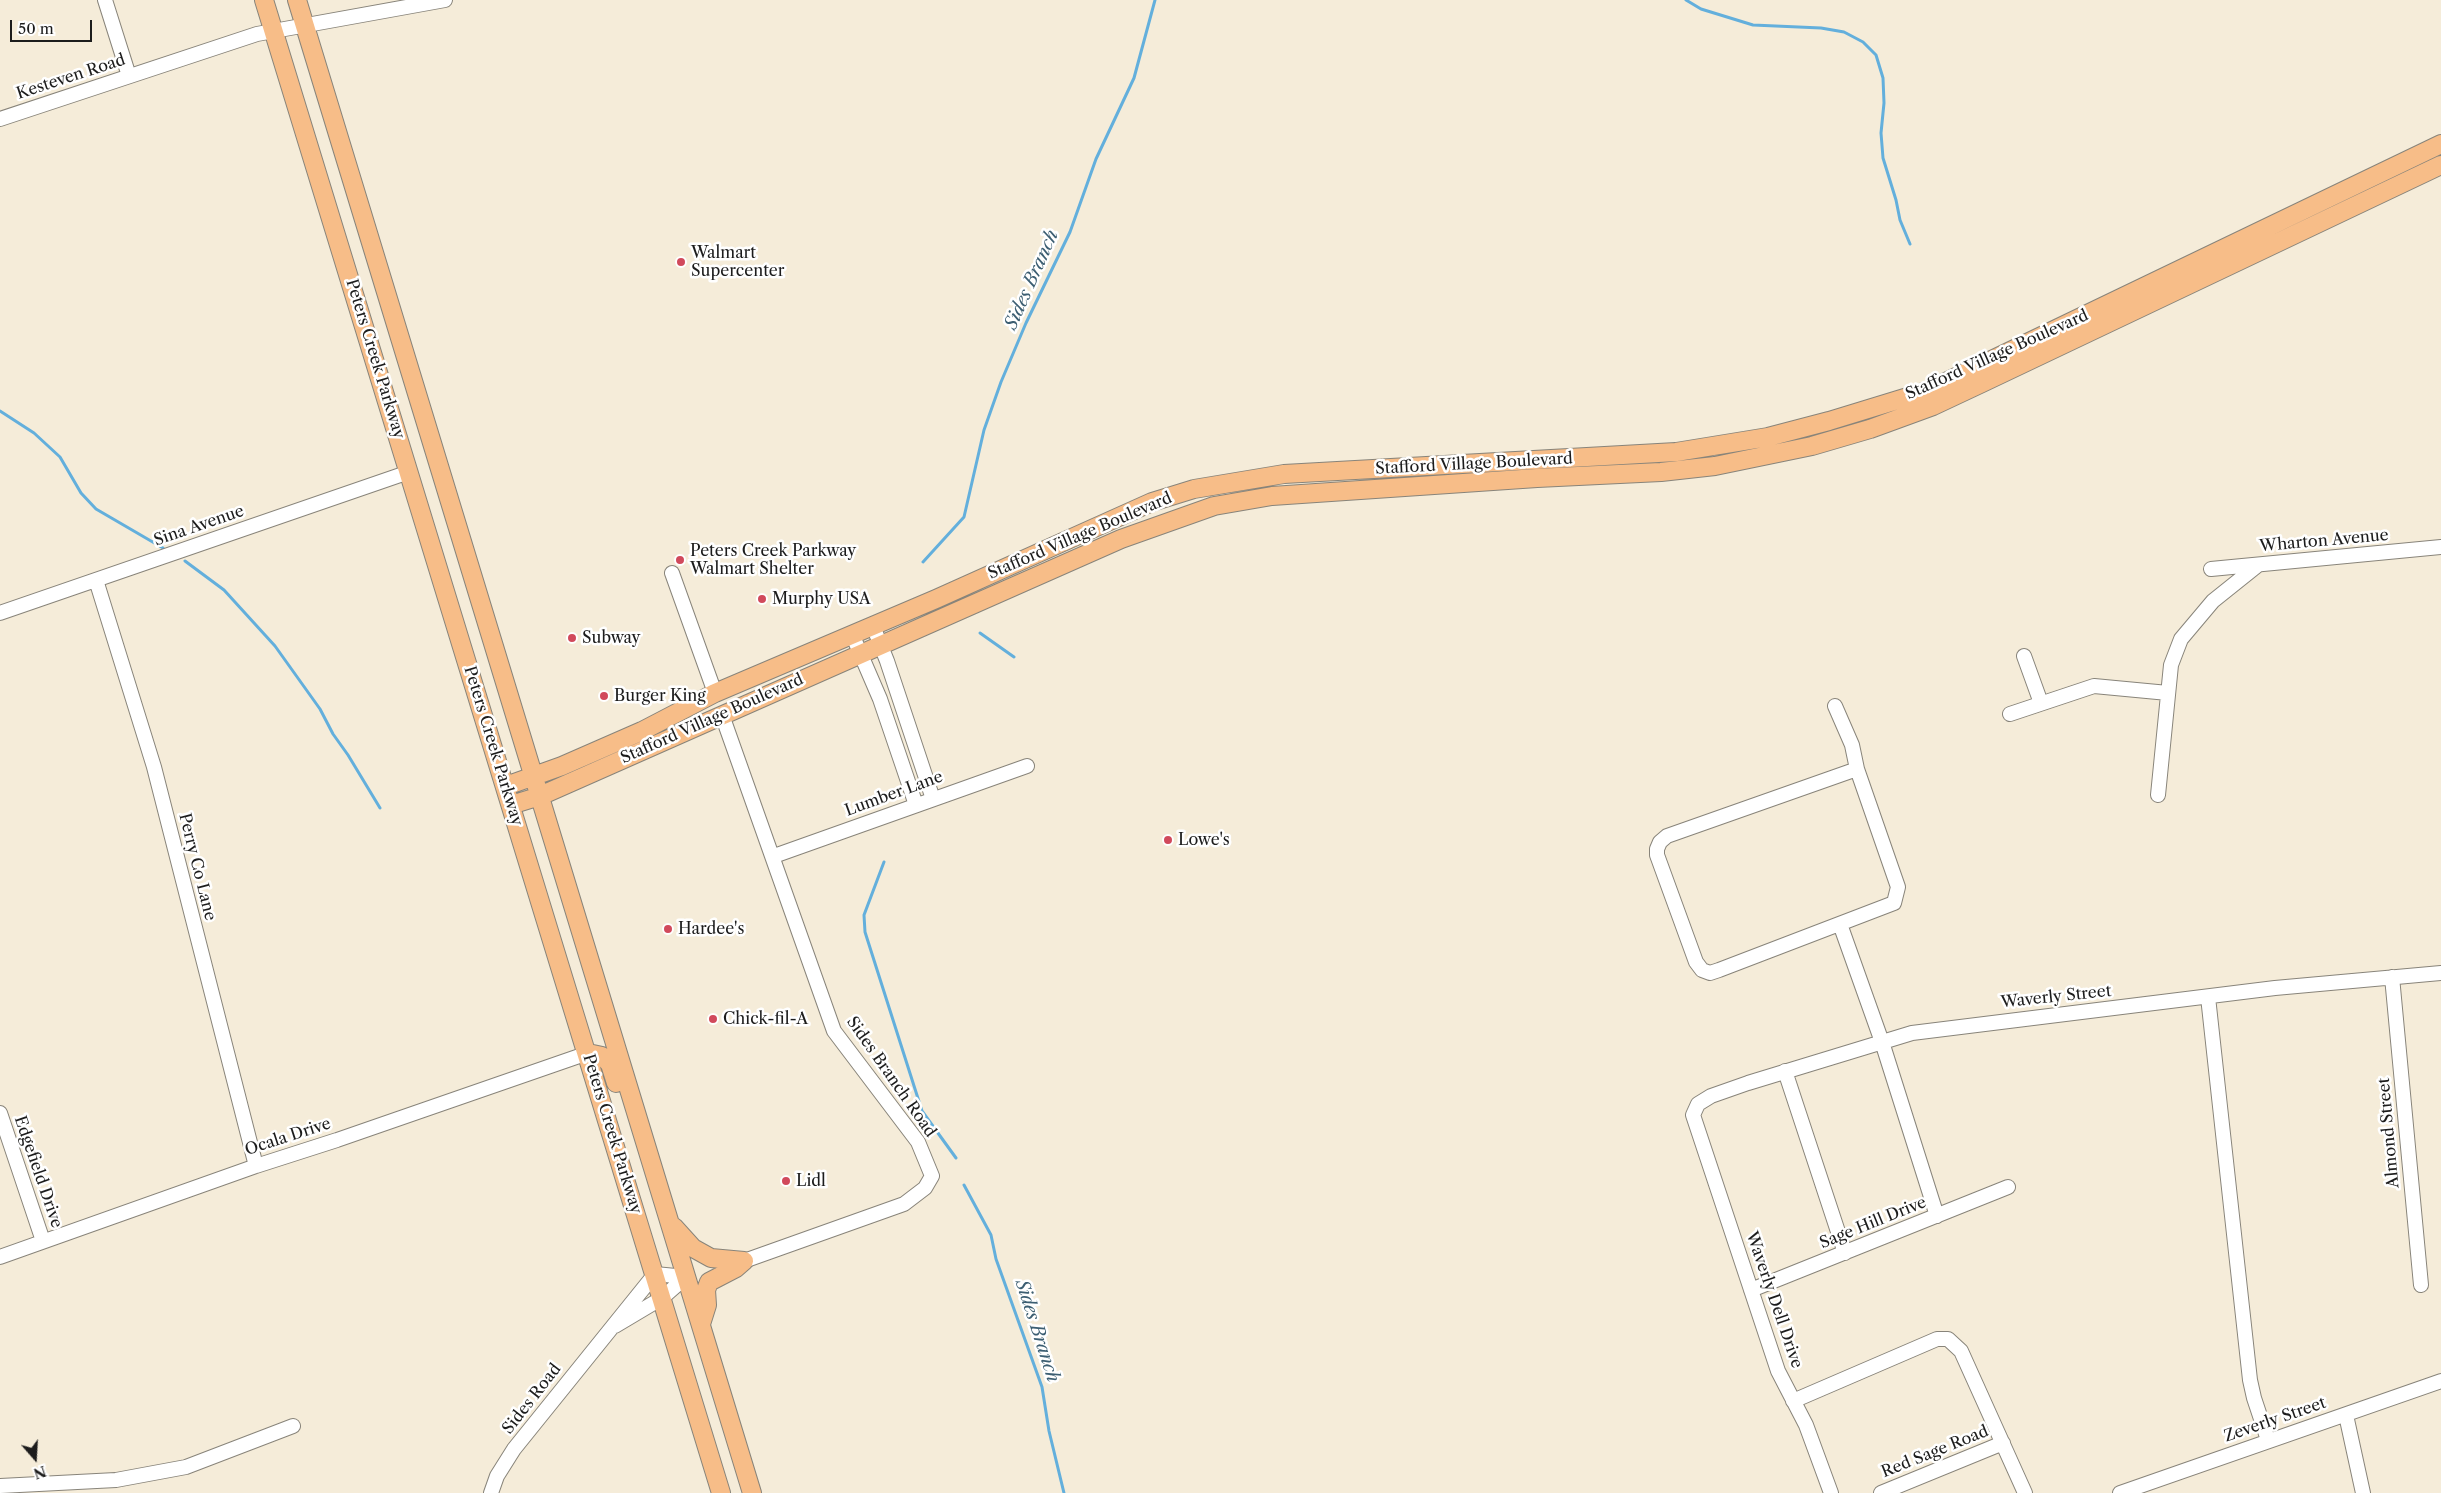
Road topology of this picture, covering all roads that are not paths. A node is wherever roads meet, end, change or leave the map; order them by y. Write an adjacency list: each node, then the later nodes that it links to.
1 (104, 0): 8 (street)
2 (264, 0): 7 (main road, Peters Creek Parkway)
3 (297, 0): 6 (main road, Peters Creek Parkway)
4 (446, 0): 5 (street, Kesteven Road)
5 (410, 4): 6 (street, Kesteven Road)
6 (304, 24): 7 (street, Kesteven Road); 34 (main road, Peters Creek Parkway)
7 (274, 30): 8 (street, Kesteven Road); 12 (main road, Peters Creek Parkway)
8 (129, 76): 9 (street, Kesteven Road)
9 (0, 119)
10 (2441, 144): 19 (main road, Stafford Village Boulevard)
11 (2441, 164): 21 (main road, Stafford Village Boulevard)
12 (409, 472): 17 (street, Sina Avenue); 35 (main road, Peters Creek Parkway)
13 (2441, 547): 14 (street, Wharton Avenue)
14 (2258, 564): 15 (street, Wharton Avenue); 25 (street)
15 (2211, 569)
16 (672, 573): 24 (street)
17 (96, 580): 18 (street, Sina Avenue); 51 (street, Perry Co Lane)
18 (0, 613)
19 (873, 626): 20 (main road, Stafford Village Boulevard); 21 (street)
20 (852, 634): 22 (street); 24 (main road, Stafford Village Boulevard)
21 (881, 646): 22 (main road, Stafford Village Boulevard); 30 (street)
22 (860, 654): 29 (main road, Stafford Village Boulevard); 31 (street)
23 (2024, 656): 26 (street)
24 (715, 693): 34 (main road, Stafford Village Boulevard)
25 (2168, 693): 26 (street); 36 (street)
26 (2041, 703): 28 (street)
27 (1835, 706): 33 (street)
28 (2010, 714)
29 (722, 715): 37 (main road, Stafford Village Boulevard); 41 (street, Sides Branch Road)
30 (908, 723): 31 (street); 38 (street)
31 (890, 729): 40 (street)
32 (1027, 766): 38 (street, Lumber Lane)
33 (1857, 769): 42 (street); 42 (street)
34 (534, 776): 35 (main road, Stafford Village Boulevard); 37 (main road, Peters Creek Parkway)
35 (506, 786): 39 (main road, Peters Creek Parkway)
36 (2158, 795)
37 (540, 796): 39 (main road, Stafford Village Boulevard); 52 (main road, Peters Creek Parkway)
38 (933, 798): 40 (street, Lumber Lane)
39 (511, 805): 47 (main road, Peters Creek Parkway)
40 (916, 805): 41 (street, Lumber Lane)
41 (774, 856): 59 (street, Sides Branch Road)
42 (1840, 924): 46 (street)
43 (2441, 973): 44 (street, Waverly Street)
44 (2392, 977): 45 (street, Waverly Street); 62 (street, Almond Street)
45 (2208, 997): 46 (street, Waverly Street); 71 (street)
46 (1882, 1042): 48 (street, Waverly Street); 54 (street)
47 (588, 1053): 51 (street, Ocala Drive); 52 (main road); 60 (main road, Peters Creek Parkway)
48 (1785, 1071): 50 (street, Waverly Street); 57 (street)
49 (0, 1113): 56 (street, Edgefield Drive)
50 (1693, 1115): 63 (street, Waverly Dell Drive)
51 (256, 1166): 56 (street, Ocala Drive)
52 (654, 1170): 55 (main road, Peters Creek Parkway)
53 (2008, 1187): 54 (street, Sage Hill Drive)
54 (1937, 1216): 57 (street, Sage Hill Drive)
55 (670, 1222): 59 (main road); 61 (main road, Peters Creek Parkway)
56 (43, 1241): 58 (street, Ocala Drive)
57 (1845, 1253): 63 (street, Sage Hill Drive)
58 (0, 1257)
59 (744, 1261): 65 (main road)
60 (655, 1274): 61 (street); 64 (main road, Peters Creek Parkway); 66 (street, Sides Road)
61 (686, 1277): 64 (street, Sides Road); 65 (main road, Peters Creek Parkway)
62 (2421, 1285)
63 (1751, 1290): 68 (street, Waverly Dell Drive)
64 (662, 1298): 66 (street, Sides Road); 75 (main road, Peters Creek Parkway)
65 (701, 1324): 76 (main road, Peters Creek Parkway)
66 (608, 1331): 74 (street, Sides Road)
67 (2441, 1381): 69 (street, Zeverly Street)
68 (1793, 1400): 72 (street); 77 (street, Waverly Dell Drive)
69 (2346, 1415): 71 (street, Zeverly Street); 81 (street)
70 (293, 1426): 73 (street)
71 (2268, 1440): 80 (street, Zeverly Street)
72 (2003, 1443): 78 (street, Red Sage Road); 79 (street)
73 (0, 1486)
74 (491, 1493)
75 (721, 1493)
76 (752, 1493)
77 (1831, 1493)
78 (1881, 1493)
79 (2025, 1493)
80 (2120, 1493)
81 (2363, 1493)

